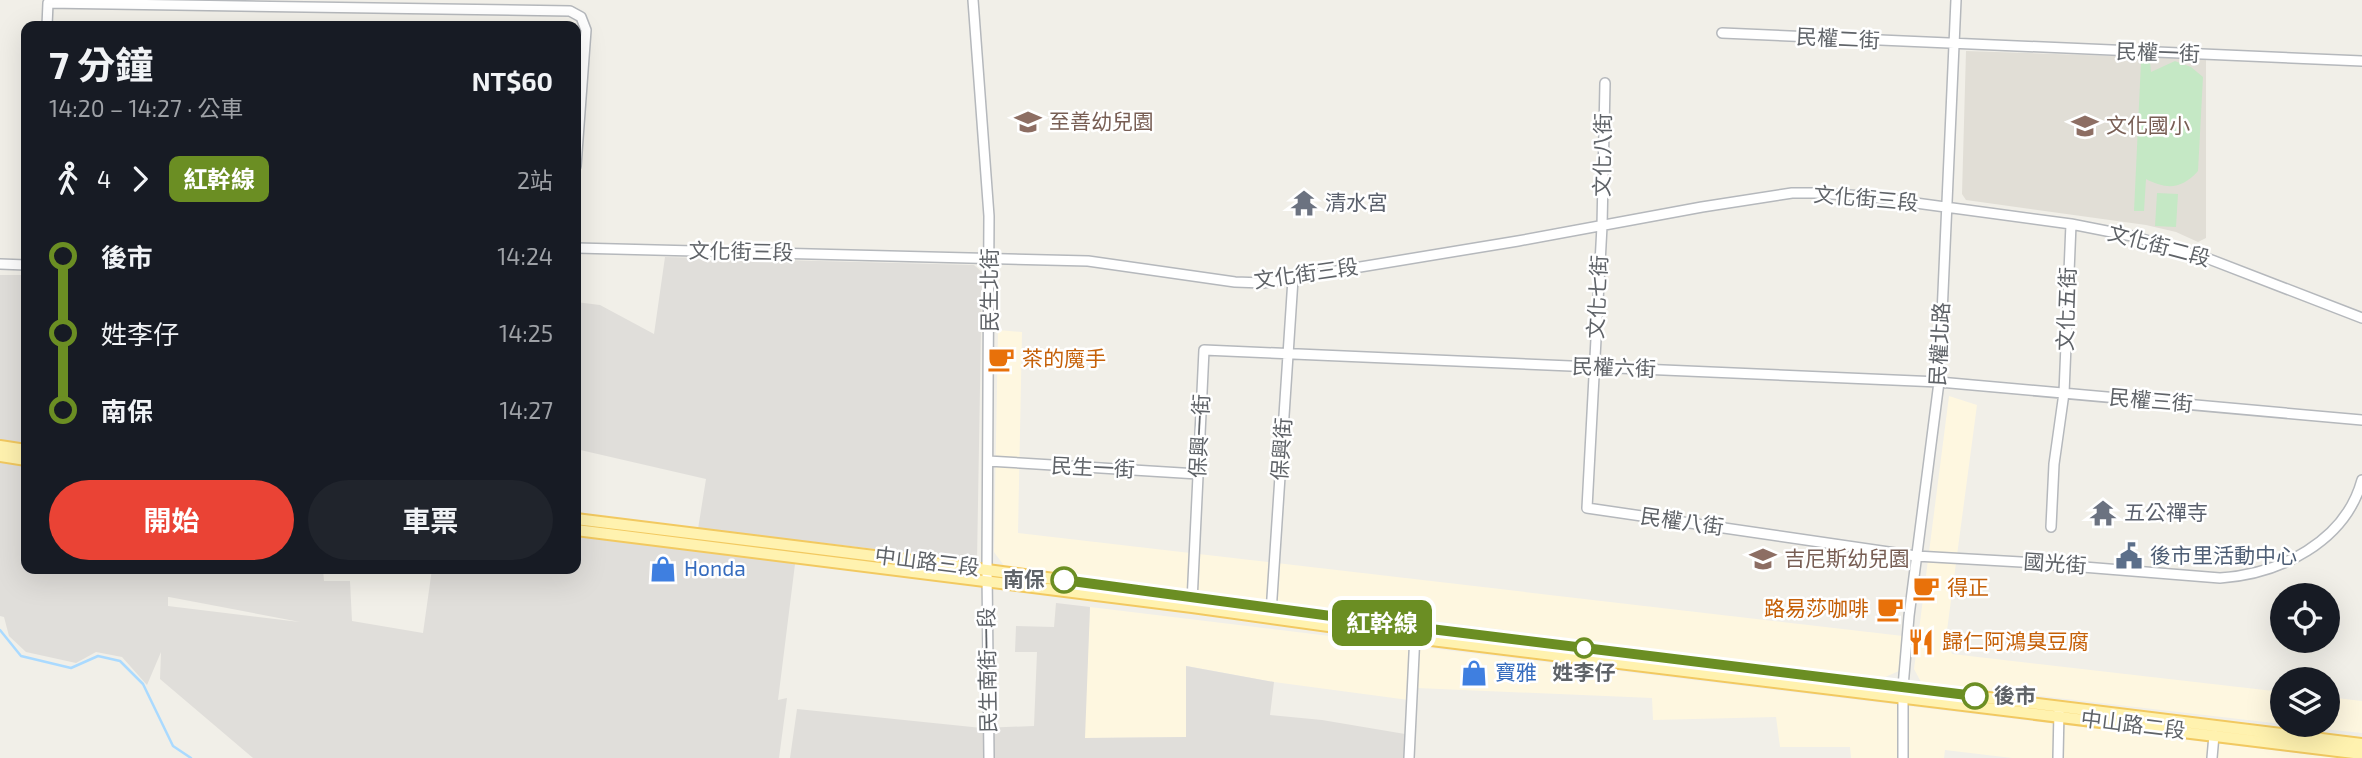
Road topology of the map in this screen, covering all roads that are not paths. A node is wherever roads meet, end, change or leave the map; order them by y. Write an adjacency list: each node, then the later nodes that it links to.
1 (973, 0): 14 (street, 民生北街)
2 (1956, 0): 6 (street, 民權北路)
3 (168, 2): 4 (street); 9 (street)
4 (47, 21)
5 (1722, 33): 6 (street, 民權二街)
6 (1954, 44): 7 (street, 民權一街); 10 (street, 民權北路)
7 (2362, 61)
8 (1605, 83): 12 (street, 文化八街)
9 (581, 98)
10 (1947, 208): 11 (street, 文化街二段); 12 (street, 文化街三段); 21 (street, 民權北路)
11 (2071, 224): 18 (street, 文化街二段); 22 (street, 文化五街)
12 (1602, 226): 17 (street, 文化街三段); 20 (street, 文化七街)
13 (581, 248): 14 (street, 文化街三段)
14 (990, 258): 17 (street, 文化街三段); 28 (street, 民生北街)
15 (0, 264): 16 (street)
16 (21, 265)
17 (1293, 279): 19 (street, 保興街)
18 (2362, 318)
19 (1288, 355): 20 (street, 民權六街); 29 (street, 保興一街); 37 (street, 保興街)
20 (1594, 367): 21 (street, 民權六街); 34 (street, 民權八街)
21 (1939, 382): 22 (street, 民權三街); 34 (street, 民權北路)
22 (2064, 393): 23 (street, 民權三街); 32 (street, 文化五街)
23 (2362, 420)
24 (0, 446): 25 (main road)
25 (21, 449)
26 (0, 456): 27 (main road)
27 (21, 459)
28 (988, 461): 29 (street, 民生一街); 35 (street, 民生北街)
29 (1198, 474): 36 (street, 保興一街)
30 (2362, 480): 34 (street, 國光街)
31 (581, 520): 35 (main road, 中山路三段)
32 (2051, 527)
33 (581, 531): 35 (main road, 中山路三段)
34 (1916, 556): 39 (street, 民權北路)
35 (987, 575): 36 (main road, 中山路三段); 44 (street, 民生南街一段)
36 (1192, 602): 37 (main road, 中山路三段)
37 (1271, 613): 38 (main road, 中山路三段)
38 (1415, 633): 39 (main road, 中山路三段); 45 (street)
39 (1903, 692): 40 (main road, 中山路二段); 46 (street, 民權北路)
40 (2059, 712): 41 (main road, 中山路二段); 42 (main road, 中山路二段); 47 (street)
41 (2214, 735): 43 (main road, 中山路二段); 48 (street)
42 (2362, 744)
43 (2362, 754)
44 (989, 758)
45 (1409, 758)
46 (1903, 758)
47 (2058, 758)
48 (2213, 758)

